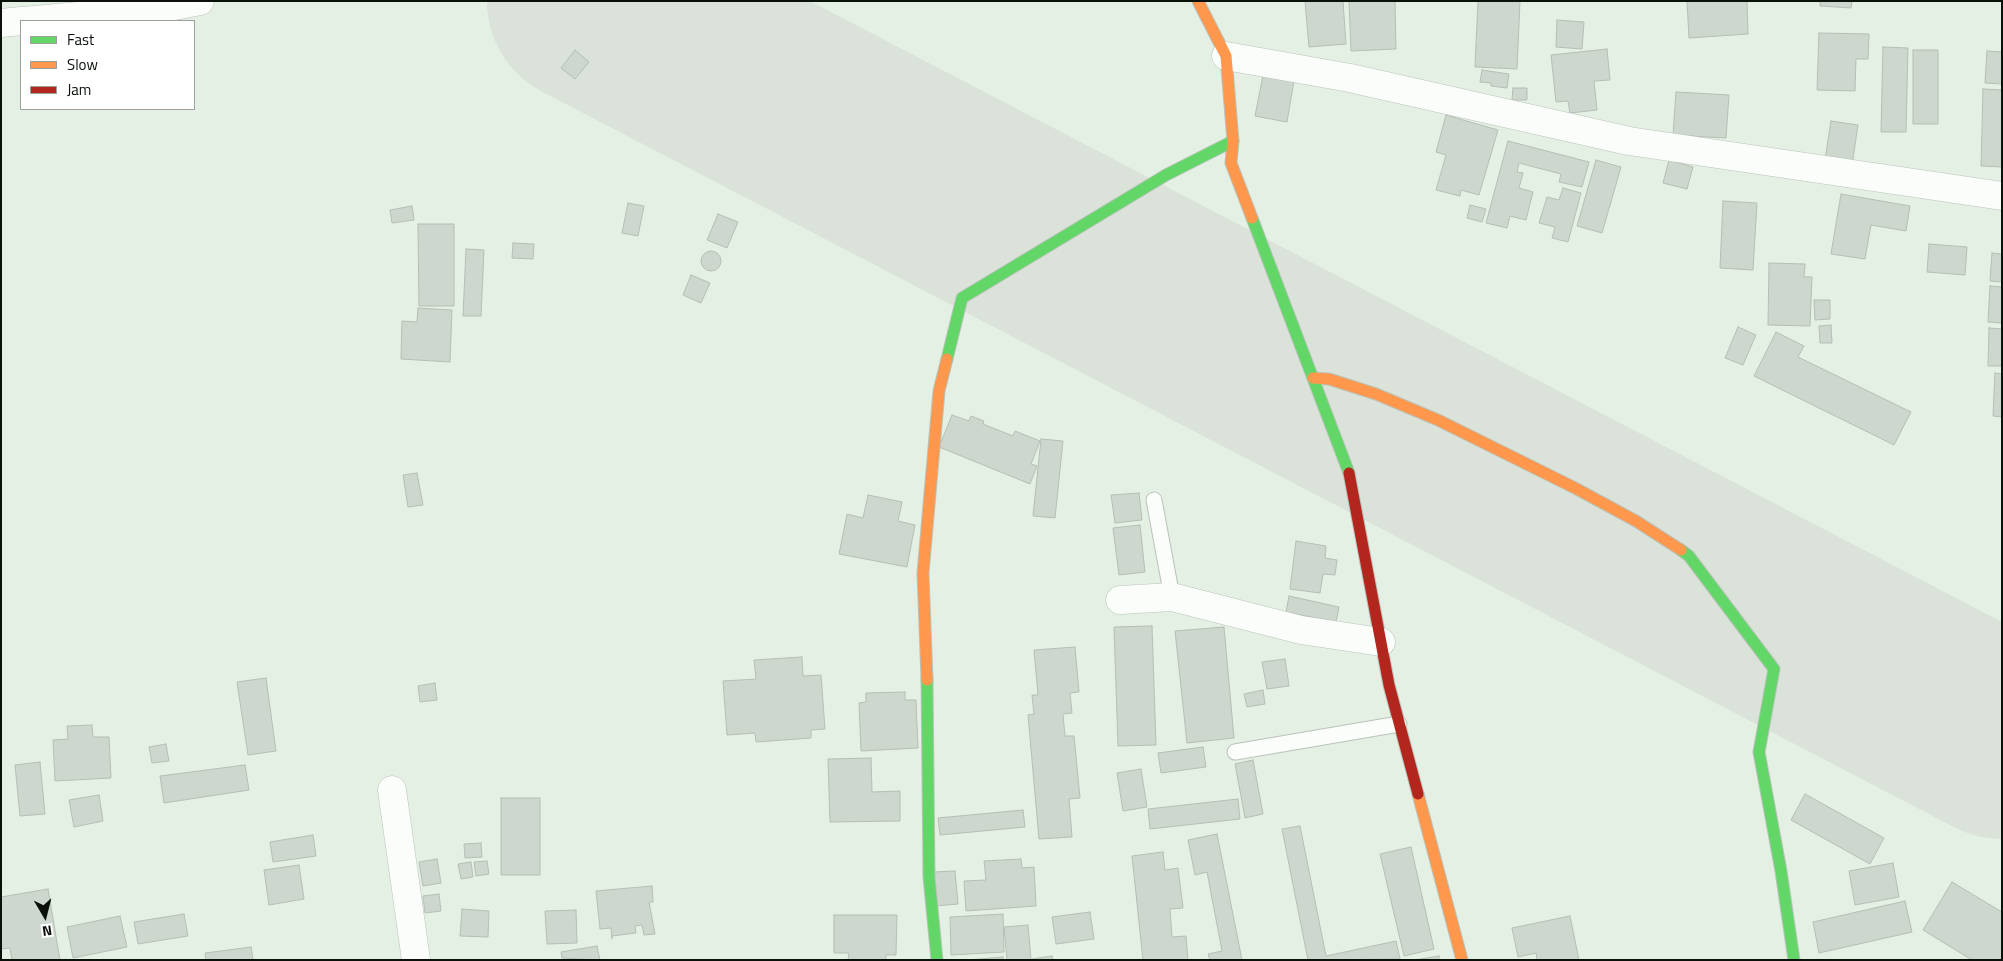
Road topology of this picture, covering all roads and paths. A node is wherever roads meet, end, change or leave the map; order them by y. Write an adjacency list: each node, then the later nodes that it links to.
1 (200, 1): 3 (street)
2 (1198, 1): 6 (street)
3 (33, 20)
4 (20, 21): 5 (street)
5 (1, 23)
6 (1226, 56): 7 (street); 8 (street)
7 (1233, 141): 9 (street); 18 (street)
8 (2002, 196)
9 (1313, 378): 13 (street); 20 (street)
10 (1154, 500): 11 (lane)
11 (1172, 597): 12 (street); 13 (street)
12 (1120, 600)
13 (1381, 642): 14 (street)
14 (1400, 724): 15 (lane); 19 (street)
15 (1235, 752)
16 (392, 790): 17 (street)
17 (416, 960)
18 (937, 960)
19 (1462, 960)
20 (1794, 960)

